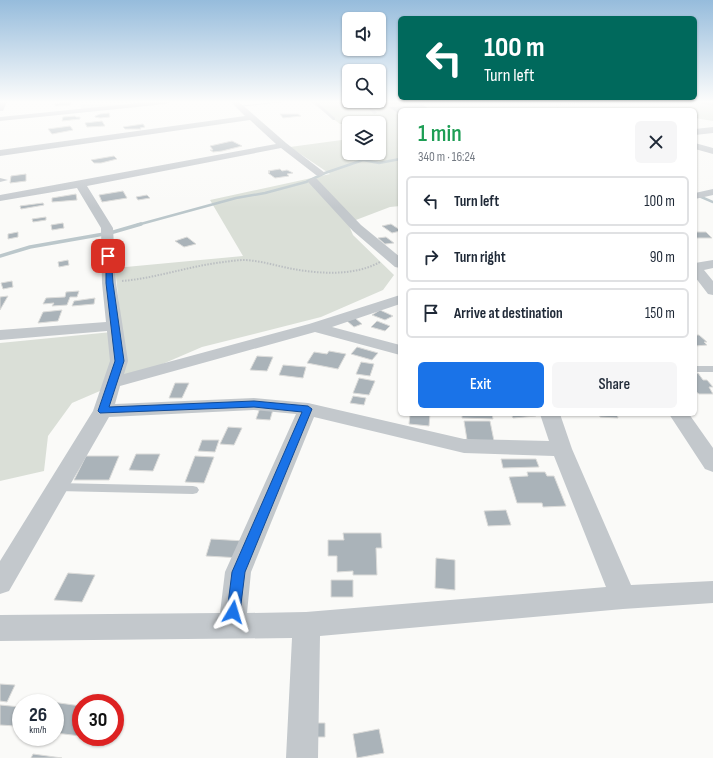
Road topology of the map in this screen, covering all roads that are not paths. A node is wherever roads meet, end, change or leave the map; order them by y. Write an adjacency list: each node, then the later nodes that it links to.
1 (109, 137): 6 (street)
2 (275, 137): 3 (street)
3 (283, 145): 7 (street); 12 (street)
4 (697, 147): 5 (street)
5 (713, 151)
6 (0, 153)
7 (80, 184): 11 (street); 18 (street)
8 (697, 189): 9 (street)
9 (710, 192): 10 (street)
10 (697, 195)
11 (0, 198)
12 (397, 258)
13 (713, 264): 14 (street)
14 (697, 267)
15 (697, 270): 16 (street)
16 (713, 291)
17 (398, 300): 19 (street)
18 (115, 326): 20 (street); 24 (street)
19 (315, 327): 21 (street); 24 (street)
20 (0, 334)
21 (398, 349)
22 (697, 369): 23 (lane)
23 (713, 369)
24 (112, 383): 26 (street)
25 (308, 409): 26 (street); 29 (street); 37 (street)
26 (103, 411): 31 (street)
27 (551, 416): 29 (street)
28 (680, 416): 30 (street)
29 (562, 449): 35 (street)
30 (711, 457)
31 (57, 487): 32 (lane); 33 (street)
32 (193, 490)
33 (0, 583)
34 (713, 592): 35 (street)
35 (624, 598): 36 (street)
36 (306, 625): 37 (street); 39 (street)
37 (232, 626): 38 (street)
38 (0, 628)
39 (302, 758)

